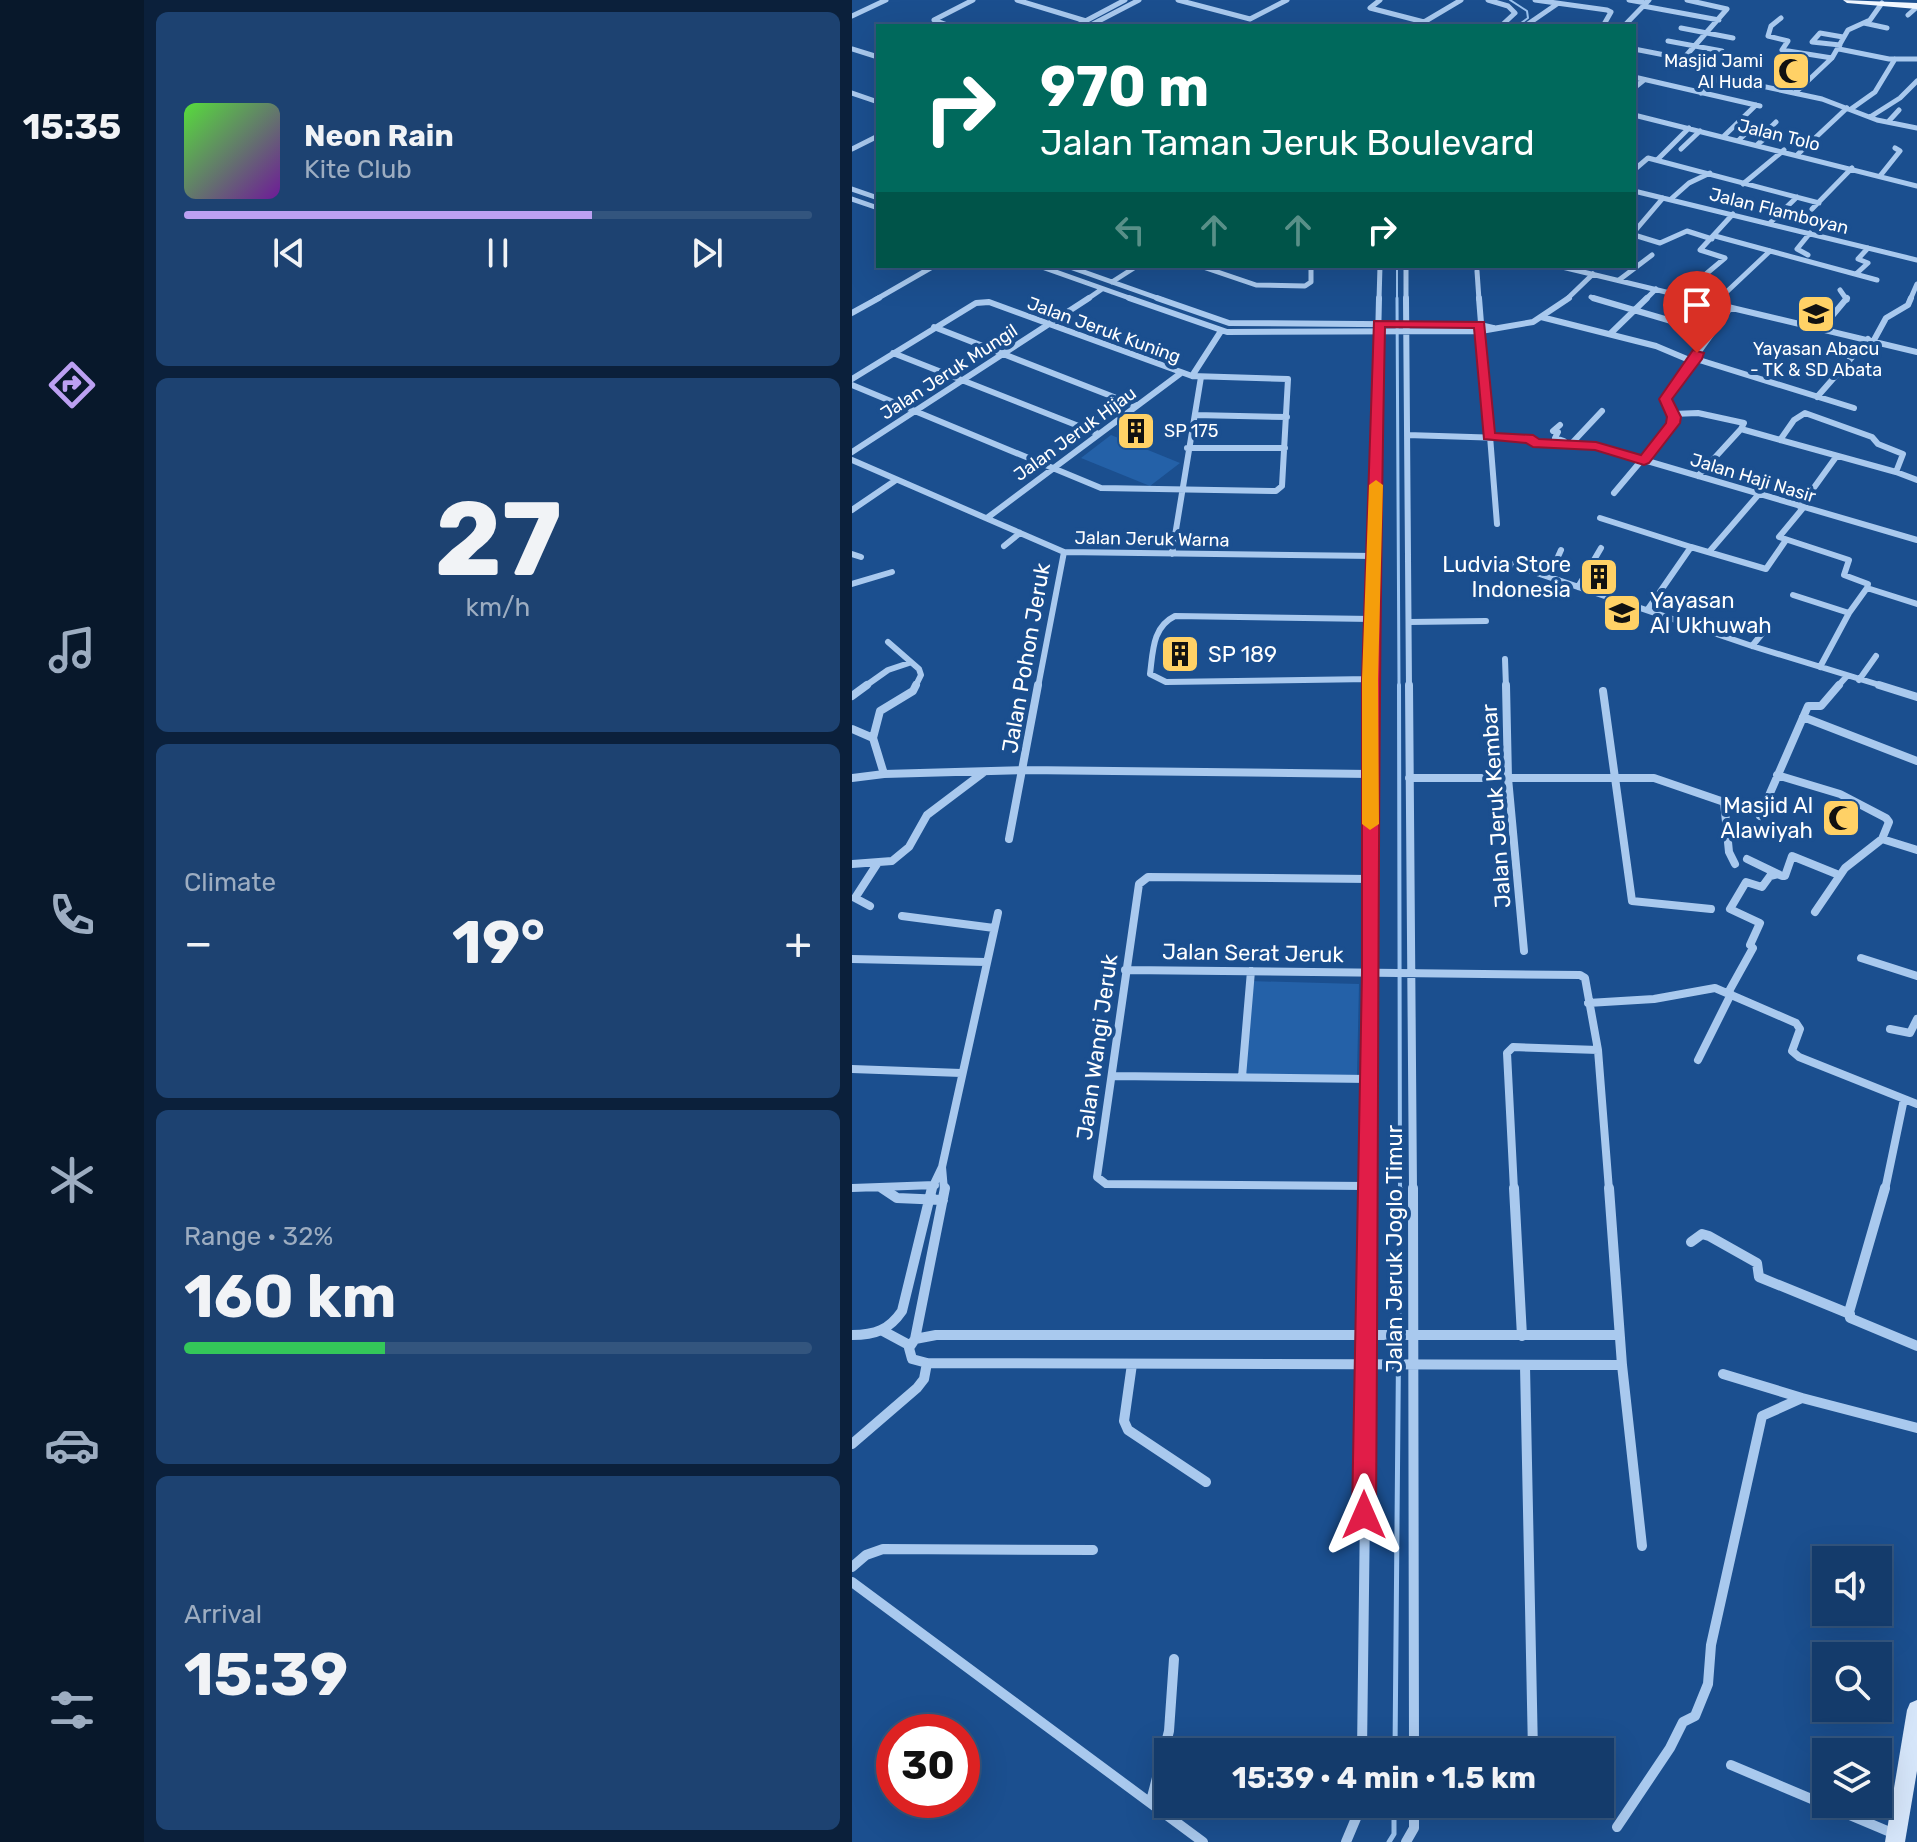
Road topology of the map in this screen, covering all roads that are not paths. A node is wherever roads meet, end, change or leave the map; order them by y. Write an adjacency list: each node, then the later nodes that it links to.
1 (886, 0): 23 (street)
2 (973, 0): 31 (street)
3 (1017, 0): 30 (street)
4 (1125, 0): 30 (street)
5 (1139, 0): 28 (street)
6 (1178, 0): 7 (street)
7 (1287, 0)
8 (1380, 0): 9 (street)
9 (1461, 0)
10 (1488, 0): 33 (street)
11 (1535, 0): 19 (street)
12 (1603, 0): 21 (street)
13 (1629, 0): 18 (street)
14 (1687, 0): 16 (street)
15 (1847, 0): 17 (main road)
16 (1698, 1): 27 (street)
17 (1880, 1): 20 (main road); 29 (street)
18 (1645, 2): 27 (street); 36 (street)
19 (1557, 4): 21 (street); 34 (street)
20 (1917, 5): 24 (street)
21 (1597, 8): 35 (street)
22 (852, 9): 23 (street)
23 (862, 11): 25 (street)
24 (1908, 15)
25 (852, 16)
26 (1781, 18): 51 (street)
27 (1719, 20): 39 (street)
28 (1096, 22): 30 (street); 32 (street)
29 (1860, 22): 38 (street); 40 (street)
30 (1087, 23)
31 (945, 24)
32 (1102, 24)
33 (1503, 24)
34 (1528, 24)
35 (1604, 24)
36 (1626, 24)
37 (1681, 28): 39 (street)
38 (1887, 28)
39 (1708, 33): 41 (street); 43 (street)
40 (1843, 37): 44 (street); 44 (street)
41 (1733, 38)
42 (1668, 41): 43 (street)
43 (1695, 46): 47 (street); 50 (street)
44 (1840, 47): 51 (street); 52 (street)
45 (852, 49): 48 (street)
46 (1636, 49): 50 (street)
47 (1722, 51)
48 (876, 56)
49 (1916, 57): 52 (street)
50 (1684, 58): 53 (street)
51 (1832, 58): 62 (street)
52 (1895, 59): 64 (street)
53 (1711, 64)
54 (1724, 71): 56 (street)
55 (1636, 78): 57 (street)
56 (1720, 78): 61 (street); 62 (street)
57 (1644, 80): 59 (street); 61 (street)
58 (1917, 81): 67 (street)
59 (1636, 86)
60 (852, 93): 63 (street)
61 (1701, 93): 75 (street)
62 (1795, 93): 64 (street)
63 (876, 101)
64 (1849, 109): 67 (street); 83 (street)
65 (1899, 110): 69 (street)
66 (1636, 115): 71 (street, Jalan Tolo)
67 (1870, 117): 69 (street)
68 (1776, 122): 78 (street)
69 (1888, 122): 72 (street)
70 (1752, 127): 76 (street)
71 (1689, 128): 73 (street, Jalan Tolo); 84 (street)
72 (1917, 128)
73 (1700, 131): 75 (street, Jalan Tolo); 81 (street)
74 (876, 134): 77 (street)
75 (1724, 136): 76 (street, Jalan Tolo)
76 (1739, 140): 78 (street, Jalan Tolo)
77 (856, 143): 79 (street)
78 (1758, 144): 82 (street, Jalan Tolo)
79 (873, 146)
80 (1895, 148): 88 (street)
81 (1681, 149)
82 (1784, 150): 83 (street, Jalan Tolo); 89 (street)
83 (1798, 154): 86 (street, Jalan Tolo)
84 (1657, 160): 85 (street); 87 (street)
85 (1636, 168)
86 (1852, 168): 88 (street, Jalan Tolo); 98 (street)
87 (1710, 173): 89 (street); 97 (street)
88 (1880, 176): 90 (street, Jalan Tolo)
89 (1743, 184): 94 (street)
90 (1917, 186)
91 (852, 189): 93 (street)
92 (1636, 191): 95 (street, Jalan Flamboyan)
93 (876, 197)
94 (1797, 197): 98 (street); 102 (street)
95 (1663, 198): 97 (street, Jalan Flamboyan); 103 (street)
96 (852, 199): 99 (street)
97 (1671, 199): 101 (street, Jalan Flamboyan)
98 (1819, 203): 100 (street)
99 (876, 207)
100 (1812, 209)
101 (1733, 214): 102 (street, Jalan Flamboyan); 106 (street)
102 (1770, 223): 104 (street, Jalan Flamboyan)
103 (1636, 232)
104 (1810, 233): 107 (street, Jalan Flamboyan); 110 (street)
105 (1636, 235): 106 (street)
106 (1713, 237): 108 (street); 133 (street)
107 (1868, 248): 111 (street, Jalan Flamboyan); 125 (street)
108 (1770, 251): 125 (street); 135 (street)
109 (1652, 255): 112 (street)
110 (1808, 255)
111 (1917, 260)
112 (1636, 267)
113 (931, 268): 138 (street)
114 (1044, 268): 130 (street)
115 (1073, 268): 128 (street)
116 (1134, 268): 128 (street)
117 (1206, 268): 118 (street)
118 (1311, 268)
119 (1380, 268): 143 (street)
120 (1406, 268): 144 (street, Jalan Jeruk Joglo Timur)
121 (1567, 268): 124 (street)
122 (1635, 268): 126 (street)
123 (1477, 271): 145 (street)
124 (1593, 274): 126 (street); 139 (street)
125 (1856, 274): 127 (street)
126 (1619, 280): 131 (street)
127 (1877, 280)
128 (1112, 282): 141 (street)
129 (1917, 284): 151 (street)
130 (1102, 289): 140 (street, Jalan Jeruk Mungil); 147 (street)
131 (1656, 289): 133 (street); 137 (street)
132 (1840, 290): 146 (street)
133 (1681, 295): 135 (street)
134 (1591, 297): 137 (street)
135 (1713, 304): 136 (street)
136 (1730, 308): 146 (street); 149 (street)
137 (1634, 310): 149 (street); 150 (street)
138 (852, 313)
139 (1541, 317): 145 (street); 150 (street)
140 (1048, 324): 142 (street, Jalan Jeruk Kuning); 154 (street, Jalan Jeruk Mungil); 156 (street, Jalan Jeruk Kuning)
141 (1362, 324): 143 (street); 148 (street)
142 (934, 327): 153 (street, Jalan Jeruk Kuning); 154 (street)
143 (1382, 328): 144 (street); 148 (street); 207 (street)
144 (1403, 328): 145 (street); 173 (street, Jalan Jeruk Joglo Timur)
145 (1480, 328): 174 (street)
146 (1822, 328): 151 (street)
147 (1221, 331): 148 (street); 157 (street)
148 (1362, 332)
149 (1709, 332): 155 (street)
150 (1610, 334): 155 (street)
151 (1871, 340): 152 (street); 161 (street)
152 (1917, 352)
153 (893, 353): 159 (street); 160 (street, Jalan Jeruk Kuning)
154 (1004, 354): 159 (street, Jalan Jeruk Mungil); 162 (street)
155 (1695, 361): 161 (street); 166 (street)
156 (1181, 373): 157 (street, Jalan Jeruk Kuning); 162 (street, Jalan Jeruk Hijau)
157 (1192, 376): 158 (street, Jalan Jeruk Kuning)
158 (1201, 377): 167 (street); 168 (street, Jalan Jeruk Kuning)
159 (963, 380): 165 (street, Jalan Jeruk Mungil); 172 (street)
160 (852, 382): 165 (street, Jalan Jeruk Kuning)
161 (1817, 397): 163 (street)
162 (1137, 406): 172 (street, Jalan Jeruk Hijau)
163 (1854, 408)
164 (1602, 411): 176 (street)
165 (914, 412): 179 (street, Jalan Jeruk Mungil); 183 (street, Jalan Jeruk Kuning)
166 (1673, 414): 169 (street); 171 (street); 182 (street)
167 (1195, 415): 168 (street); 177 (street)
168 (1287, 417): 178 (street, Jalan Jeruk Kuning)
169 (1701, 420)
170 (1560, 425): 176 (street)
171 (1741, 429): 175 (street); 185 (street)
172 (1099, 434): 183 (street, Jalan Jeruk Hijau)
173 (1407, 435): 174 (street, Jalan Haji Nasir); 221 (street, Jalan Jeruk Joglo Timur)
174 (1489, 436): 176 (street, Jalan Haji Nasir); 195 (street)
175 (1780, 440): 180 (street); 184 (street)
176 (1572, 443): 182 (street, Jalan Haji Nasir)
177 (1187, 448): 178 (street); 188 (street)
178 (1285, 448): 188 (street, Jalan Jeruk Kuning)
179 (852, 452)
180 (1836, 457): 184 (street); 191 (street)
181 (852, 460): 186 (street, Jalan Jeruk Warna)
182 (1644, 460): 185 (street, Jalan Haji Nasir); 189 (street)
183 (1051, 470): 188 (street, Jalan Jeruk Kuning); 193 (street, Jalan Jeruk Hijau)
184 (1900, 474): 187 (street)
185 (1698, 476): 190 (street, Jalan Haji Nasir)
186 (896, 480): 192 (street); 193 (street, Jalan Jeruk Warna)
187 (1917, 480)
188 (1180, 491): 206 (street)
189 (1614, 493)
190 (1759, 494): 191 (street, Jalan Haji Nasir); 204 (street)
191 (1802, 507): 197 (street); 198 (street, Jalan Haji Nasir)
192 (852, 510)
193 (987, 518): 196 (street, Jalan Jeruk Warna)
194 (1600, 518): 200 (street)
195 (1497, 524)
196 (1020, 533): 199 (street); 203 (street, Jalan Jeruk Warna)
197 (1786, 540): 204 (street); 214 (street)
198 (1917, 540)
199 (1004, 546)
200 (1691, 547): 204 (street); 217 (street)
201 (1601, 548): 213 (street)
202 (1561, 550): 211 (street)
203 (1064, 552): 206 (street, Jalan Jeruk Warna); 239 (street, Jalan Pohon Jeruk)
204 (1709, 552)
205 (852, 554): 208 (street)
206 (1172, 554): 207 (street, Jalan Jeruk Warna)
207 (1374, 556): 219 (street)
208 (861, 557)
209 (1505, 562): 211 (street)
210 (892, 572): 212 (street)
211 (1549, 577): 213 (street)
212 (852, 584)
213 (1578, 587): 217 (street)
214 (1867, 588): 216 (street); 218 (street)
215 (1793, 595): 218 (street)
216 (1917, 604)
217 (1648, 609): 224 (street)
218 (1849, 613): 228 (street)
219 (1372, 619): 230 (street); 230 (street)
220 (1486, 621): 221 (street)
221 (1409, 622): 245 (street, Jalan Jeruk Joglo Timur)
222 (1770, 624): 224 (street)
223 (888, 642): 227 (street)
224 (1752, 646): 228 (street)
225 (1876, 656): 231 (street)
226 (1505, 659): 246 (street, Jalan Jeruk Kembar)
227 (909, 663): 233 (street); 237 (street)
228 (1820, 667): 229 (street)
229 (1847, 676): 231 (street); 235 (street)
230 (1370, 679): 242 (street)
231 (1859, 680): 234 (street)
232 (1603, 691): 247 (street)
233 (852, 696)
234 (1917, 697)
235 (1803, 717): 238 (street); 243 (street)
236 (852, 729): 237 (street)
237 (873, 738): 241 (street)
238 (1917, 761)
239 (1024, 770): 240 (street); 242 (street); 249 (street, Jalan Pohon Jeruk)
240 (985, 771): 241 (street); 254 (street)
241 (884, 774): 244 (street)
242 (1370, 774): 258 (street)
243 (1777, 775): 248 (street); 250 (street)
244 (852, 778)
245 (1409, 778): 246 (street); 273 (street, Jalan Jeruk Joglo Timur)
246 (1508, 778): 247 (street); 266 (street, Jalan Jeruk Kembar)
247 (1614, 779): 255 (street); 261 (street)
248 (1760, 816)
249 (1009, 839)
250 (1882, 839): 251 (street); 257 (street)
251 (1917, 850)
252 (1747, 859): 256 (street)
253 (852, 864): 254 (street)
254 (877, 864): 259 (street)
255 (1735, 864)
256 (1778, 874): 257 (street); 275 (street)
257 (1839, 875): 262 (street)
258 (1370, 879): 270 (street, Jalan Wangi Jeruk); 272 (street)
259 (854, 900): 260 (street)
260 (870, 906)
261 (1711, 909)
262 (1815, 912)
263 (998, 913): 265 (street)
264 (902, 916): 265 (street)
265 (994, 928): 269 (street)
266 (1524, 951)
267 (1861, 958): 274 (street)
268 (852, 959): 269 (street)
269 (986, 962): 282 (street)
270 (1125, 970): 271 (street, Jalan Serat Jeruk); 283 (street, Jalan Wangi Jeruk)
271 (1251, 971): 272 (street, Jalan Serat Jeruk); 284 (street)
272 (1376, 972): 273 (street, Jalan Serat Jeruk); 285 (street)
273 (1407, 973): 276 (street, Jalan Serat Jeruk); 303 (street, Jalan Jeruk Joglo Timur)
274 (1917, 976)
275 (1730, 994): 276 (street); 280 (street); 286 (street)
276 (1588, 1003): 279 (street)
277 (1917, 1019): 278 (street)
278 (1890, 1029)
279 (1598, 1050): 300 (street); 301 (street)
280 (1698, 1060)
281 (852, 1069): 282 (street)
282 (961, 1073): 288 (street)
283 (1112, 1076): 284 (street); 291 (street, Jalan Wangi Jeruk)
284 (1242, 1077): 285 (street)
285 (1369, 1079): 291 (street)
286 (1904, 1099): 287 (street); 297 (street)
287 (1917, 1104)
288 (942, 1167): 289 (street); 290 (street)
289 (930, 1185): 290 (street); 293 (street); 294 (street)
290 (945, 1185): 295 (street)
291 (1367, 1186): 302 (street)
292 (852, 1188): 293 (street)
293 (880, 1188): 294 (street)
294 (927, 1199): 295 (street); 298 (street)
295 (943, 1200): 304 (street)
296 (1691, 1242): 297 (street)
297 (1850, 1314): 305 (street)
298 (883, 1331): 299 (street); 304 (street)
299 (852, 1335)
300 (1619, 1335): 301 (street); 308 (street)
301 (1522, 1336): 303 (street)
302 (1366, 1337): 303 (street); 304 (street); 309 (street)
303 (1413, 1337): 310 (street, Jalan Jeruk Joglo Timur)
304 (912, 1342): 306 (street)
305 (1917, 1346)
306 (927, 1363): 307 (street); 315 (street)
307 (1132, 1364): 309 (street); 316 (street)
308 (1622, 1365): 311 (street); 317 (street)
309 (1366, 1366): 310 (street); 323 (street)
310 (1414, 1366): 311 (street); 324 (street, Jalan Jeruk Joglo Timur)
311 (1525, 1366): 325 (street)
312 (1723, 1374): 313 (street)
313 (1802, 1398): 314 (street); 331 (street)
314 (1917, 1428)
315 (852, 1444)
316 (1206, 1482)
317 (1642, 1546)
318 (1093, 1550): 319 (street)
319 (852, 1567)
320 (852, 1582): 328 (street)
321 (1174, 1659): 328 (street)
322 (1917, 1710): 327 (main road)
323 (1362, 1738)
324 (1414, 1738)
325 (1533, 1738)
326 (1731, 1765): 332 (street)
327 (1913, 1765): 332 (main road)
328 (1151, 1801): 333 (street)
329 (1356, 1818): 334 (street)
330 (1414, 1818): 335 (street)
331 (1617, 1827)
332 (1896, 1838)
333 (1203, 1842)
334 (1346, 1842)
335 (1406, 1842)

